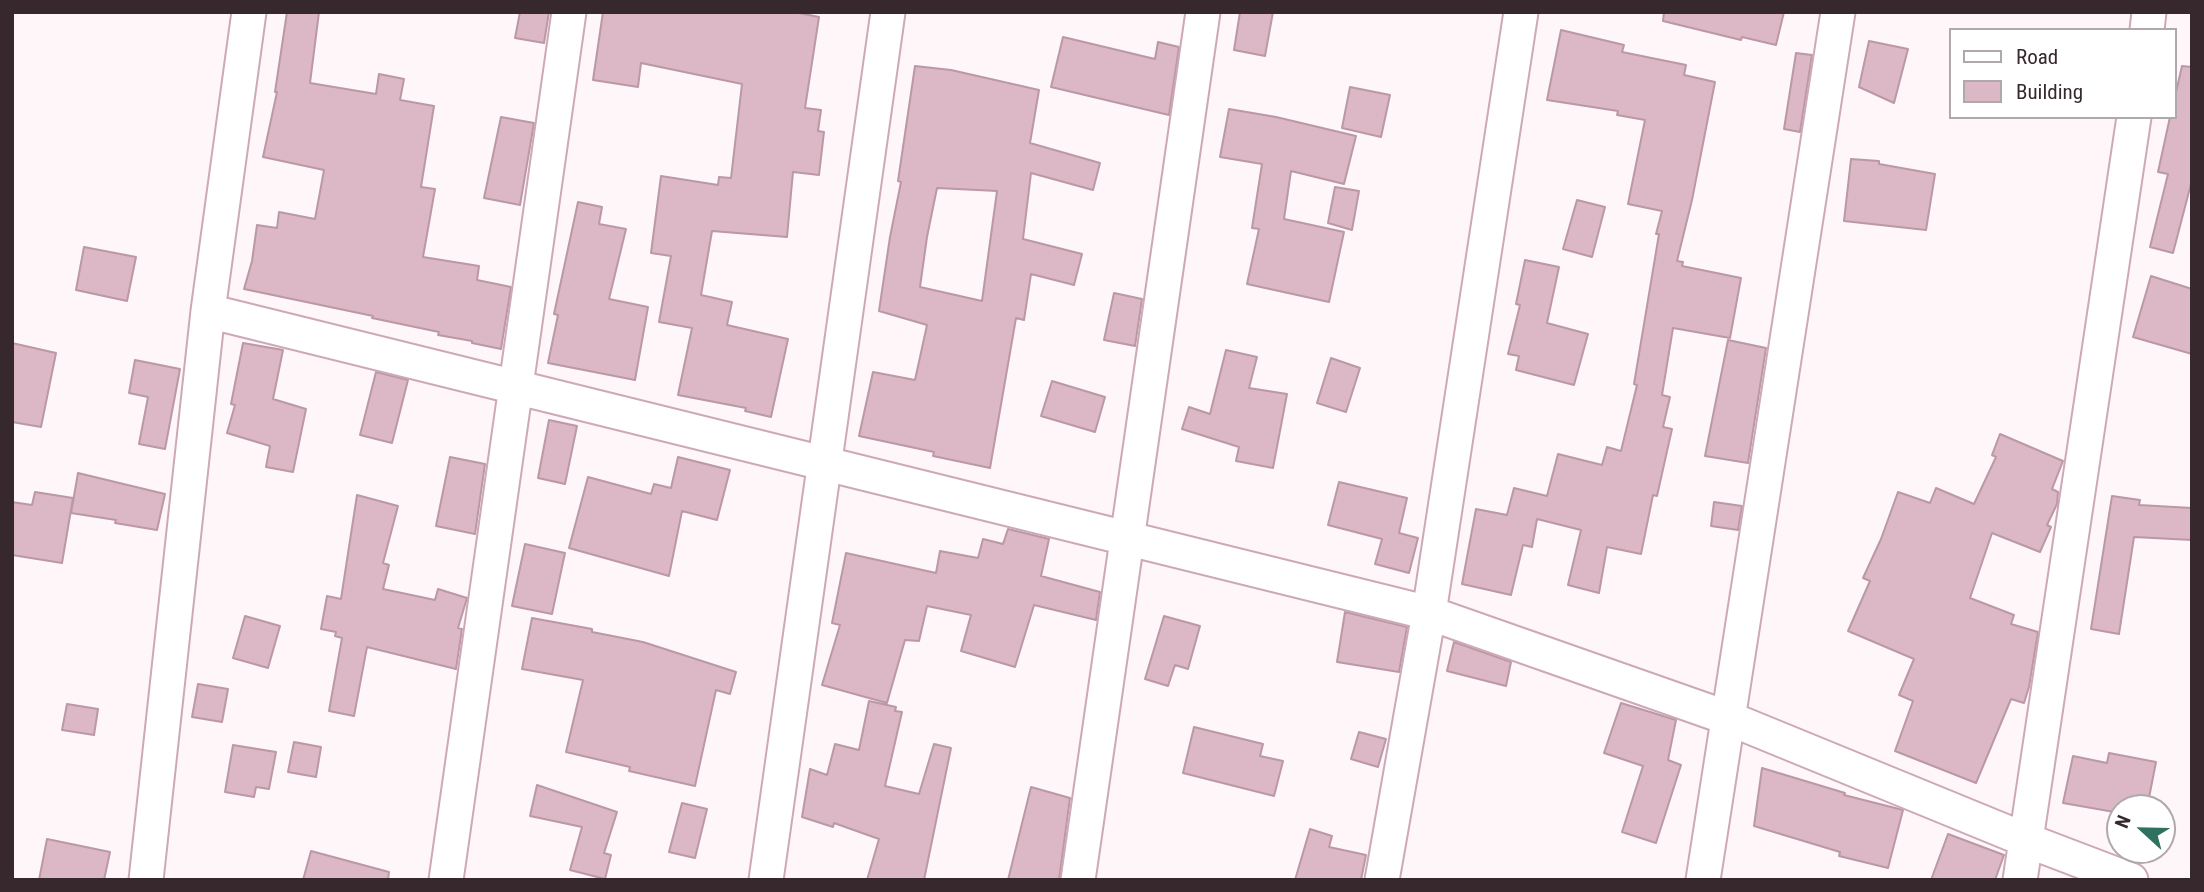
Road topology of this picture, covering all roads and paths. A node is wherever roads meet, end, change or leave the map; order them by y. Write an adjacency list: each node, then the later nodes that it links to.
1 (249, 12): 8 (street)
2 (569, 12): 9 (street)
3 (888, 12): 10 (street)
4 (1203, 12): 11 (street)
5 (1521, 12): 12 (street)
6 (1838, 12): 13 (street)
7 (2134, 119): 14 (street)
8 (208, 311): 9 (street); 15 (street)
9 (517, 387): 10 (street); 16 (street)
10 (825, 464): 11 (street); 17 (street)
11 (1127, 538): 12 (street); 18 (street)
12 (1429, 613): 13 (street); 19 (street)
13 (1728, 718): 14 (street); 20 (street)
14 (2026, 840): 21 (street); 22 (street)
15 (146, 880)
16 (446, 880)
17 (766, 880)
18 (1079, 880)
19 (1382, 880)
20 (1703, 880)
21 (2020, 880)
22 (2131, 880)

